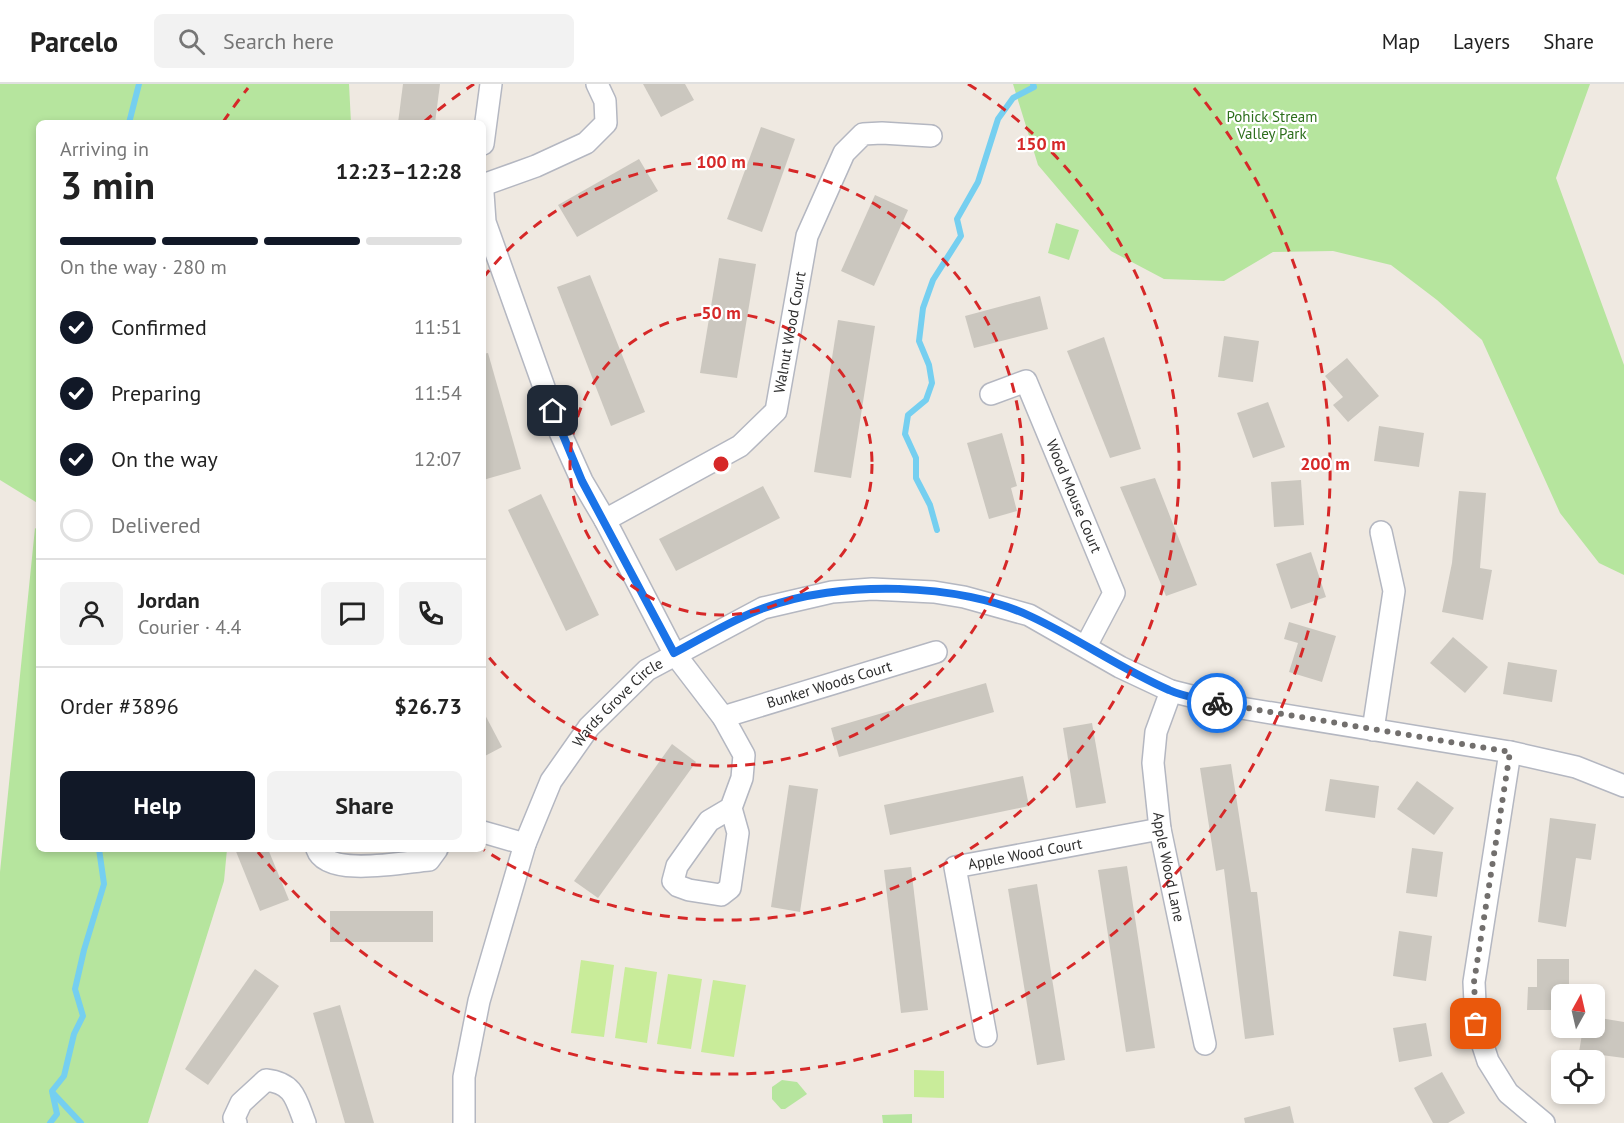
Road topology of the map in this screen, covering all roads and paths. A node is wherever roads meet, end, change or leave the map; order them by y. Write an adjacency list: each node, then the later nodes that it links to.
1 (491, 84): 3 (street)
2 (597, 84): 5 (street)
3 (486, 122)
4 (931, 136): 8 (street, Walnut Wood Court)
5 (486, 184)
6 (486, 225): 8 (street)
7 (991, 394): 10 (street, Wood Mouse Court)
8 (605, 520): 12 (street)
9 (1381, 532): 15 (street)
10 (1086, 646): 12 (street, Wards Grove Circle); 13 (street, Wards Grove Circle)
11 (936, 652): 14 (street, Bunker Woods Court)
12 (674, 653): 14 (street); 21 (street, Wards Grove Circle)
13 (1171, 691): 15 (street, Wards Grove Circle); 19 (street, Apple Wood Lane)
14 (723, 717): 18 (street)
15 (1373, 729): 16 (street, Wards Grove Circle)
16 (1510, 752): 17 (street, Wards Grove Circle); 29 (street)
17 (1624, 786)
18 (731, 808)
19 (1160, 830): 24 (street, Apple Wood Court); 25 (street, Apple Wood Lane)
20 (486, 833): 21 (street)
21 (525, 844): 28 (street, Wards Grove Circle)
22 (320, 852): 23 (street)
23 (435, 852)
24 (986, 1036)
25 (1205, 1044)
26 (236, 1123): 27 (street)
27 (305, 1123)
28 (464, 1123)
29 (1544, 1123)

